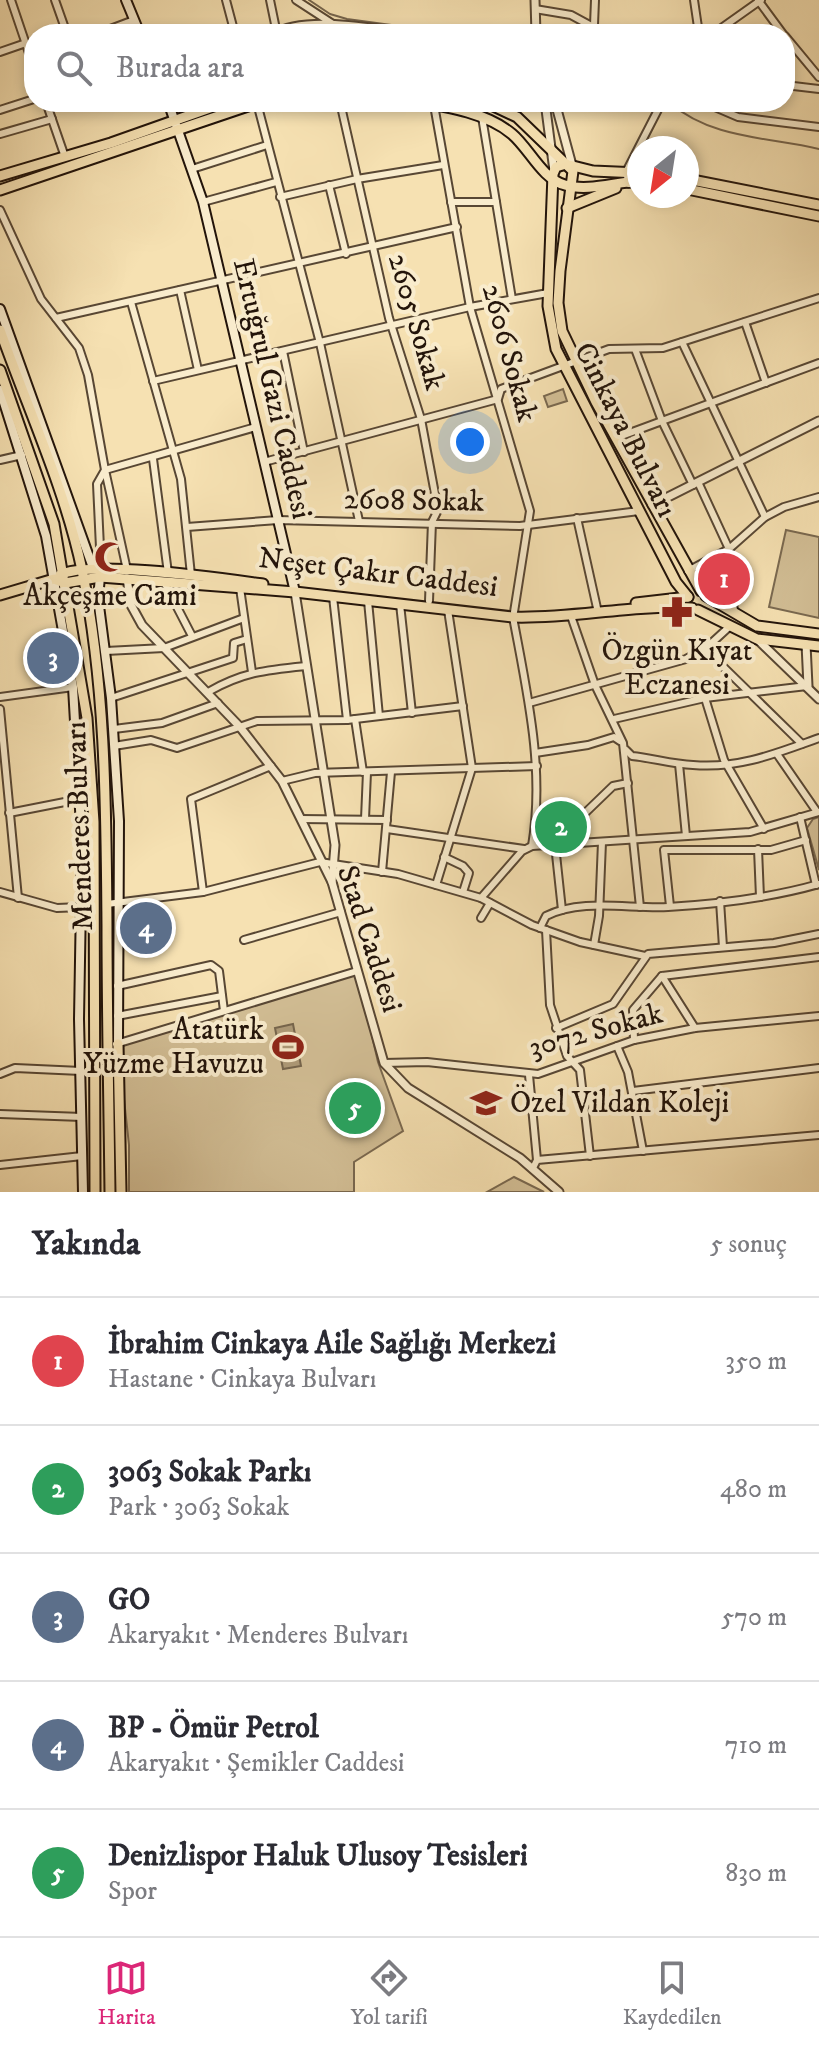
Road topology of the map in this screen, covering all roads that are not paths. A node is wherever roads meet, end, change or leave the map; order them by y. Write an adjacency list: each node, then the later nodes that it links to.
1 (11, 0): 24 (street)
2 (55, 0): 12 (street)
3 (126, 0): 11 (main road)
4 (226, 0): 15 (street)
5 (270, 0): 16 (street)
6 (296, 0): 17 (street)
7 (595, 0): 20 (street)
8 (694, 0): 21 (street)
9 (759, 1): 22 (street); 23 (street)
10 (535, 4): 18 (street); 19 (street)
11 (134, 20): 13 (street); 14 (main road)
12 (63, 24)
13 (123, 24)
14 (136, 24)
15 (232, 24)
16 (274, 24)
17 (333, 24)
18 (536, 24)
19 (592, 24)
20 (594, 24)
21 (698, 24)
22 (727, 24)
23 (776, 24)
24 (24, 37)
25 (24, 44): 27 (street)
26 (795, 48): 28 (street)
27 (0, 52)
28 (819, 77)
29 (795, 86): 30 (street)
30 (819, 89)
31 (24, 102): 32 (street)
32 (0, 110)
33 (50, 112): 47 (street)
34 (172, 112): 48 (main road, Ertuğrul Gazi Caddesi)
35 (207, 112): 48 (main road)
36 (228, 112): 48 (main road)
37 (260, 112): 52 (street)
38 (342, 112): 59 (street, 2605 Sokak)
39 (435, 112): 55 (street, 2606 Sokak)
40 (462, 112): 46 (main road)
41 (507, 112): 53 (main road)
42 (547, 112): 53 (street)
43 (557, 112): 56 (street)
44 (658, 112): 51 (street)
45 (726, 112): 49 (street)
46 (482, 117): 62 (main road); 72 (street)
47 (52, 119): 50 (street); 54 (street)
48 (177, 127): 54 (main road); 57 (main road, Ertuğrul Gazi Caddesi); 67 (main road)
49 (819, 127)
50 (0, 134)
51 (649, 136)
52 (267, 145): 57 (street); 64 (street)
53 (553, 154): 56 (main road); 62 (street)
54 (65, 157): 58 (main road)
55 (443, 165): 59 (street); 71 (street, 2606 Sokak)
56 (571, 167): 60 (main road); 62 (main road); 62 (main road)
57 (192, 169): 70 (main road, Ertuğrul Gazi Caddesi)
58 (0, 176)
59 (357, 179): 66 (street); 78 (street, 2605 Sokak)
60 (627, 179)
61 (627, 180): 62 (main road)
62 (562, 181): 74 (main road, Cinkaya Bulvarı); 83 (main road, Cinkaya Bulvarı)
63 (699, 181): 73 (main road)
64 (276, 182): 69 (street); 70 (street)
65 (627, 182): 74 (main road)
66 (329, 185): 69 (street); 79 (street)
67 (0, 190)
68 (699, 191): 76 (main road)
69 (280, 197): 80 (street)
70 (203, 202): 81 (main road, Ertuğrul Gazi Caddesi)
71 (451, 202): 72 (street); 77 (street, 2606 Sokak)
72 (496, 202): 85 (street)
73 (819, 205)
74 (567, 208): 97 (main road, Cinkaya Bulvarı)
75 (0, 210): 89 (street)
76 (819, 216)
77 (457, 227): 78 (street); 87 (street, 2606 Sokak)
78 (373, 247): 79 (street); 91 (street, 2605 Sokak)
79 (346, 254): 80 (street)
80 (298, 265): 81 (street); 94 (street)
81 (223, 280): 82 (street); 98 (main road, Ertuğrul Gazi Caddesi)
82 (180, 290): 86 (street); 102 (street)
83 (548, 293): 85 (street); 100 (main road, Cinkaya Bulvarı)
84 (819, 298): 90 (street)
85 (512, 299): 87 (street)
86 (131, 302): 89 (street); 103 (street)
87 (470, 307): 91 (street); 106 (street, 2606 Sokak)
88 (0, 309): 136 (main road)
89 (56, 318): 121 (street)
90 (745, 322): 93 (street); 104 (street)
91 (394, 326): 94 (street); 108 (street, 2605 Sokak)
92 (0, 330): 134 (main road, Menderes Bulvarı)
93 (682, 342): 95 (street); 107 (street)
94 (320, 343): 96 (street); 113 (street)
95 (635, 349): 97 (street); 109 (street)
96 (283, 351): 98 (street); 115 (street)
97 (574, 359): 100 (street); 112 (main road, Cinkaya Bulvarı)
98 (242, 360): 102 (street); 111 (main road, Ertuğrul Gazi Caddesi)
99 (819, 363): 104 (street)
100 (564, 367): 106 (street); 125 (main road, Cinkaya Bulvarı)
101 (0, 370): 140 (main road, Menderes Bulvarı)
102 (198, 370): 103 (street)
103 (153, 381): 114 (street)
104 (766, 383): 107 (street)
105 (0, 390): 116 (main road)
106 (498, 399): 108 (street); 131 (street, 2606 Sokak)
107 (712, 403): 109 (street); 120 (street)
108 (421, 419): 113 (street); 130 (street, 2605 Sokak)
109 (662, 421): 112 (street); 122 (street)
110 (819, 421): 120 (street)
111 (256, 427): 114 (street); 119 (main road, Ertuğrul Gazi Caddesi)
112 (616, 438): 124 (main road, Cinkaya Bulvarı)
113 (343, 442): 115 (street); 129 (street)
114 (173, 448): 117 (street); 132 (street)
115 (304, 452): 119 (street)
116 (22, 455): 118 (street); 141 (main road)
117 (153, 459): 121 (street); 139 (street)
118 (0, 460)
119 (264, 462): 128 (main road, Ertuğrul Gazi Caddesi)
120 (738, 462): 122 (street); 126 (street)
121 (105, 470): 136 (street); 137 (street)
122 (696, 483): 124 (street); 133 (street)
123 (819, 497): 126 (street)
124 (652, 505): 135 (main road, Cinkaya Bulvarı)
125 (639, 511): 127 (street, 2608 Sokak); 148 (main road, Cinkaya Bulvarı)
126 (765, 517): 133 (street)
127 (577, 518): 131 (street, 2608 Sokak); 152 (street)
128 (278, 520): 129 (street, 2608 Sokak); 132 (street, 2608 Sokak); 144 (main road, Ertuğrul Gazi Caddesi)
129 (359, 521): 130 (street, 2608 Sokak)
130 (432, 522): 131 (street, 2608 Sokak); 150 (street, 2605 Sokak)
131 (529, 523): 156 (street, 2606 Sokak)
132 (187, 527): 138 (street)
133 (729, 549): 135 (street); 155 (street)
134 (82, 569): 136 (main road, Neşet Çakır Caddesi); 140 (main road, Neşet Çakır Caddesi); 142 (main road, Menderes Bulvarı)
135 (688, 571): 145 (main road, Cinkaya Bulvarı)
136 (100, 574): 137 (main road, Neşet Çakır Caddesi); 142 (main road, Neşet Çakır Caddesi); 168 (main road)
137 (127, 574): 139 (main road, Neşet Çakır Caddesi); 166 (street, Stad Caddesi)
138 (191, 575): 139 (main road, Neşet Çakır Caddesi); 144 (main road, Neşet Çakır Caddesi)
139 (166, 577): 143 (main road, Neşet Çakır Caddesi); 161 (street)
140 (64, 578): 141 (main road); 142 (main road, Neşet Çakır Caddesi); 286 (main road, Menderes Bulvarı)
141 (54, 579): 146 (main road); 174 (main road)
142 (84, 581): 242 (main road, Menderes Bulvarı)
143 (240, 588): 144 (main road, Neşet Çakır Caddesi); 158 (street)
144 (294, 590): 147 (main road, Neşet Çakır Caddesi); 150 (main road, Neşet Çakır Caddesi); 169 (street, Ertuğrul Gazi Caddesi)
145 (704, 594): 148 (main road, Neşet Çakır Caddesi); 153 (main road); 155 (main road, Cinkaya Bulvarı)
146 (0, 595)
147 (333, 597): 149 (main road, Neşet Çakır Caddesi); 189 (street)
148 (688, 597): 152 (main road, Neşet Çakır Caddesi); 153 (main road, Cinkaya Bulvarı)
149 (368, 601): 151 (main road, Neşet Çakır Caddesi); 186 (street)
150 (429, 601): 156 (main road, Neşet Çakır Caddesi)
151 (400, 604): 154 (main road, Neşet Çakır Caddesi); 185 (street)
152 (597, 608): 156 (main road, Neşet Çakır Caddesi)
153 (695, 609): 157 (main road, Neşet Çakır Caddesi); 159 (main road)
154 (448, 610): 156 (main road, Neşet Çakır Caddesi); 183 (street)
155 (734, 613): 160 (main road, Cinkaya Bulvarı)
156 (514, 615): 157 (main road, Neşet Çakır Caddesi); 182 (street)
157 (571, 616): 172 (street)
158 (244, 618): 161 (street); 162 (street)
159 (729, 627): 163 (main road); 167 (street)
160 (819, 634)
161 (192, 636): 166 (street)
162 (247, 639): 170 (street); 171 (street)
163 (757, 639): 164 (main road); 173 (street)
164 (806, 644): 165 (main road); 173 (street)
165 (819, 646)
166 (164, 648): 168 (street); 171 (street, Stad Caddesi)
167 (705, 649): 172 (street); 176 (street)
168 (106, 651): 178 (main road)
169 (306, 666): 170 (street); 188 (street, Ertuğrul Gazi Caddesi)
170 (252, 672): 175 (street)
171 (189, 673): 175 (street, Stad Caddesi); 178 (street)
172 (595, 685): 182 (street); 187 (street)
173 (808, 686): 176 (street); 180 (street)
174 (73, 687): 177 (street); 208 (main road)
175 (208, 692): 181 (street, Stad Caddesi)
176 (749, 692): 179 (street); 193 (street)
177 (0, 697)
178 (111, 698): 191 (main road)
179 (705, 698): 187 (street); 199 (street)
180 (819, 699)
181 (218, 703): 190 (street, Stad Caddesi); 191 (street)
182 (529, 703): 196 (street)
183 (463, 706): 185 (street); 202 (street)
184 (0, 709): 211 (street)
185 (412, 713): 186 (street)
186 (379, 716): 189 (street)
187 (614, 719): 195 (street)
188 (317, 720): 189 (street); 190 (street); 205 (street, Ertuğrul Gazi Caddesi)
189 (351, 720): 203 (street)
190 (240, 727): 194 (street); 200 (street, Stad Caddesi)
191 (114, 729): 194 (main road)
192 (819, 738): 193 (street)
193 (802, 744): 197 (street)
194 (114, 746): 243 (main road)
195 (624, 748): 196 (street); 198 (street); 207 (street)
196 (535, 753): 201 (street)
197 (777, 754): 199 (street); 210 (street)
198 (679, 764): 199 (street); 218 (street)
199 (729, 765): 217 (street)
200 (271, 766): 206 (street, Stad Caddesi); 235 (street)
201 (537, 766): 202 (street); 209 (street)
202 (472, 768): 204 (street); 220 (street)
203 (365, 772): 204 (street); 205 (street); 215 (street)
204 (391, 772): 216 (street)
205 (325, 773): 206 (street); 214 (street, Ertuğrul Gazi Caddesi)
206 (282, 781): 213 (street, Stad Caddesi)
207 (628, 783): 209 (street); 219 (street)
208 (80, 799): 211 (street); 245 (main road)
209 (538, 810): 224 (street)
210 (818, 812): 212 (street)
211 (9, 813): 238 (street)
212 (800, 817): 217 (street); 221 (street)
213 (301, 819): 214 (street); 228 (street, Stad Caddesi)
214 (332, 819): 215 (street); 229 (street, Ertuğrul Gazi Caddesi)
215 (365, 819): 216 (street)
216 (387, 824): 220 (street); 230 (street)
217 (764, 829): 218 (street)
218 (686, 836): 219 (street)
219 (631, 839): 222 (street); 247 (street)
220 (448, 840): 225 (street); 227 (street)
221 (806, 840): 226 (street); 233 (street)
222 (602, 842): 223 (street); 246 (street)
223 (555, 845): 224 (street); 248 (street)
224 (532, 846): 225 (street)
225 (524, 849): 239 (street)
226 (758, 849): 237 (street); 244 (street)
227 (444, 857): 232 (street); 236 (street)
228 (320, 862): 229 (street); 231 (street, Stad Caddesi); 235 (street)
229 (335, 866): 230 (street); 231 (street, Ertuğrul Gazi Caddesi)
230 (382, 872): 232 (street)
231 (332, 882): 249 (street, Stad Caddesi)
232 (436, 885): 236 (street)
233 (817, 885): 237 (street)
234 (0, 892): 238 (street)
235 (203, 892): 243 (street)
236 (463, 892): 239 (street)
237 (760, 897): 240 (street)
238 (18, 898): 245 (street)
239 (481, 898): 241 (street)
240 (720, 901): 244 (street); 255 (street)
241 (490, 903): 250 (street); 251 (street)
242 (107, 904): 243 (street); 268 (main road, Menderes Bulvarı)
243 (118, 904): 260 (main road)
244 (670, 906): 247 (street)
245 (81, 907): 273 (main road)
246 (597, 907): 247 (street); 248 (street); 254 (street)
247 (640, 907)
248 (562, 910): 251 (street)
249 (341, 912): 253 (street); 258 (street, Stad Caddesi)
250 (481, 918)
251 (543, 929): 254 (street); 265 (street)
252 (819, 934): 255 (street)
253 (244, 940)
254 (594, 945): 256 (street)
255 (723, 947): 256 (street)
256 (645, 956): 265 (street)
257 (819, 957): 259 (street)
258 (357, 971): 262 (street); 270 (street, Stad Caddesi)
259 (662, 976): 266 (street); 267 (street)
260 (117, 986): 261 (street); 263 (main road)
261 (222, 996): 262 (street); 263 (street)
262 (224, 1011): 268 (street)
263 (117, 1016): 268 (main road)
264 (819, 1016): 266 (street, 3072 Sokak)
265 (556, 1028): 271 (street)
266 (695, 1028): 267 (street, 3072 Sokak)
267 (634, 1040): 269 (street, 3072 Sokak)
268 (113, 1044): 287 (main road, Menderes Bulvarı); 288 (main road)
269 (617, 1046): 271 (street, 3072 Sokak); 276 (street)
270 (384, 1063): 275 (street, 3072 Sokak); 283 (street, Stad Caddesi)
271 (573, 1063): 275 (street, 3072 Sokak); 282 (street)
272 (819, 1068): 276 (street)
273 (81, 1071): 274 (street); 278 (main road)
274 (0, 1074)
275 (529, 1075): 283 (street)
276 (633, 1091): 280 (street)
277 (0, 1114): 278 (street)
278 (82, 1117): 281 (main road)
279 (819, 1135): 280 (street)
280 (643, 1151): 282 (street)
281 (82, 1156): 284 (street); 285 (main road)
282 (590, 1156): 283 (street)
283 (535, 1164): 289 (street, Stad Caddesi)
284 (0, 1165)
285 (83, 1192)
286 (95, 1192)
287 (110, 1192)
288 (121, 1192)
289 (559, 1192)

